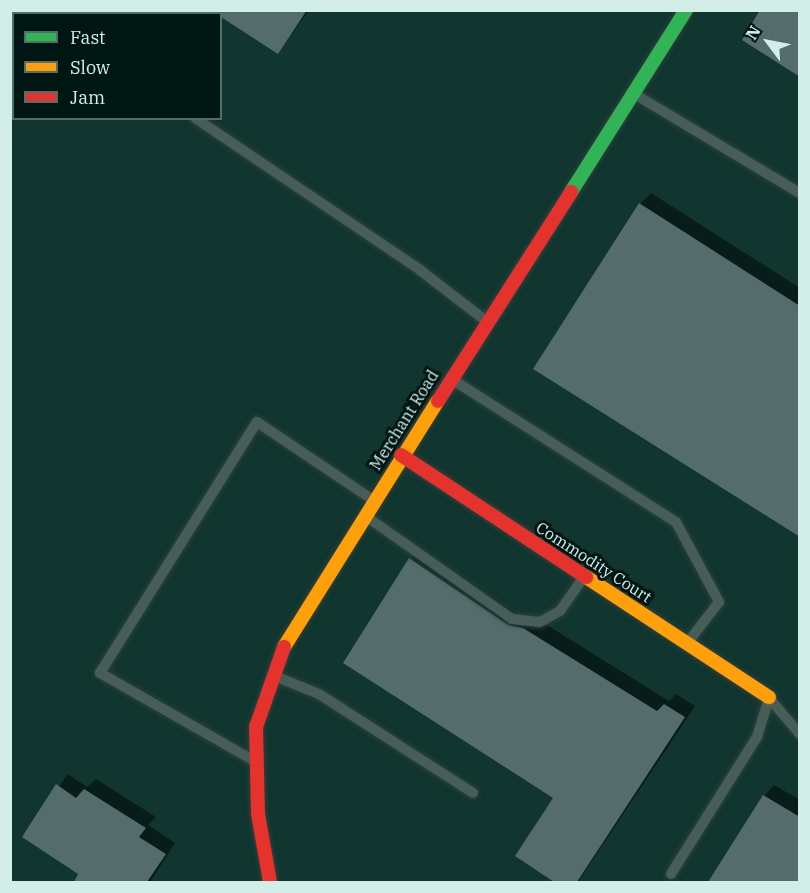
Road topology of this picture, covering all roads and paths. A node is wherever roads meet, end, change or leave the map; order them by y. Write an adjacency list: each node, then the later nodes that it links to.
1 (686, 10): 2 (street, Merchant Road)
2 (633, 93): 4 (lane); 5 (street, Merchant Road)
3 (198, 120): 5 (lane)
4 (800, 193)
5 (487, 321): 6 (street, Merchant Road)
6 (450, 378): 7 (street, Merchant Road); 11 (lane)
7 (401, 455): 8 (street, Merchant Road); 10 (street, Commodity Court)
8 (373, 500): 9 (street, Merchant Road); 15 (lane)
9 (364, 515): 10 (lane); 12 (street, Merchant Road)
10 (585, 576): 11 (street, Commodity Court)
11 (687, 643): 13 (street, Commodity Court)
12 (274, 676): 15 (street, Merchant Road); 16 (lane)
13 (769, 698): 14 (lane); 17 (lane)
14 (800, 734)
15 (257, 762): 18 (street, Merchant Road)
16 (473, 793)
17 (671, 874)
18 (270, 882)

